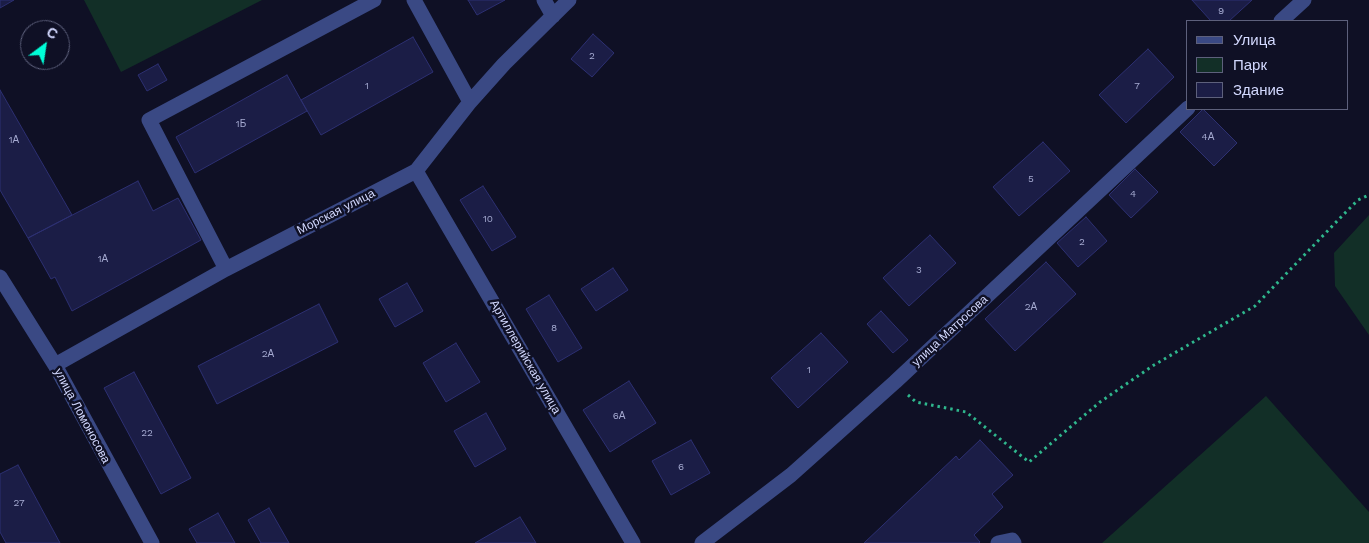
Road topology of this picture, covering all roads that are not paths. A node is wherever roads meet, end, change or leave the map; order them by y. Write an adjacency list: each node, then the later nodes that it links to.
1 (374, 0): 11 (street)
2 (414, 0): 8 (street)
3 (544, 0): 6 (street)
4 (569, 0): 6 (street, Морская улица)
5 (1304, 0): 7 (street)
6 (553, 16): 8 (street, Морская улица)
7 (1282, 20)
8 (470, 102): 10 (street, Морская улица)
9 (1186, 110): 17 (street, улица Матросова)
10 (416, 171): 11 (street, Морская улица); 16 (street, Артиллерийская улица)
11 (226, 269): 14 (street, Морская улица)
12 (0, 277): 13 (street, улица Ломоносова)
13 (4, 294): 14 (street, улица Ломоносова)
14 (55, 365): 15 (street, улица Ломоносова)
15 (152, 543)
16 (633, 543)
17 (702, 543)
18 (998, 543): 19 (street)
19 (1014, 543)

